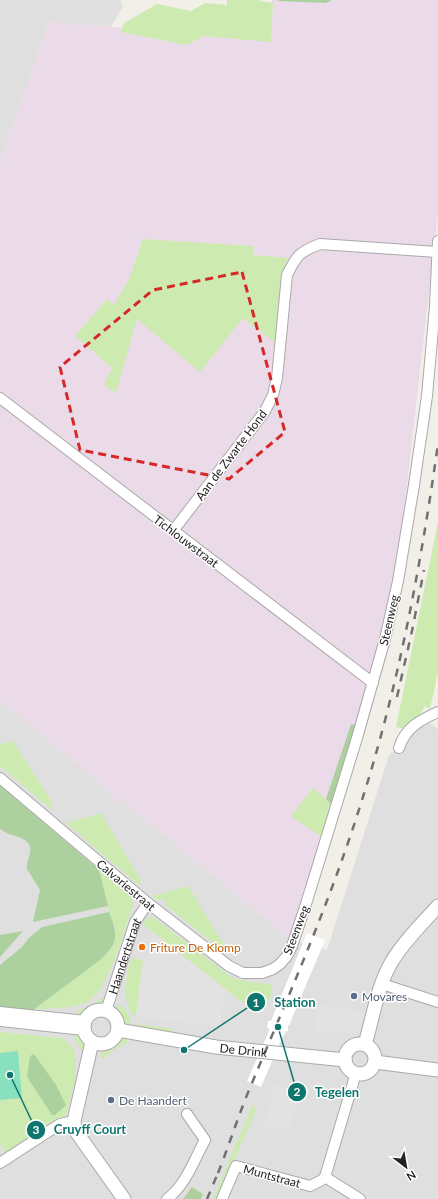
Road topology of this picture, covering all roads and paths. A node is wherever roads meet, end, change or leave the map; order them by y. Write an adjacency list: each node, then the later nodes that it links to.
1 (438, 241): 2 (street, Steenweg)
2 (437, 252): 4 (street, Aan de Zwarte Hond); 5 (street, Steenweg)
3 (0, 398): 4 (street, Tichlouwstraat)
4 (173, 531): 5 (street, Tichlouwstraat)
5 (373, 683): 11 (street, Steenweg)
6 (438, 712): 7 (street)
7 (400, 748)
8 (0, 778): 9 (street, Calvariestraat)
9 (148, 903): 11 (street, Calvariestraat); 14 (street, Haandertstraat)
10 (438, 906): 12 (street)
11 (262, 973)
12 (382, 984): 13 (street); 20 (street)
13 (438, 1002)
14 (106, 1011): 17 (street); 18 (street)
15 (0, 1012): 17 (street)
16 (0, 1021): 17 (street)
17 (85, 1025): 19 (street)
18 (118, 1030): 19 (street); 21 (street, De Drink)
19 (97, 1043): 26 (street)
20 (365, 1044): 21 (street); 22 (street)
21 (345, 1060): 24 (street)
22 (375, 1062): 23 (street); 24 (street)
23 (438, 1070)
24 (356, 1074): 28 (street)
25 (188, 1114): 30 (street)
26 (74, 1121): 27 (street); 29 (street)
27 (0, 1164)
28 (325, 1177): 31 (street, Muntstraat); 32 (street)
29 (124, 1199)
30 (167, 1199)
31 (222, 1199)
32 (360, 1199)

